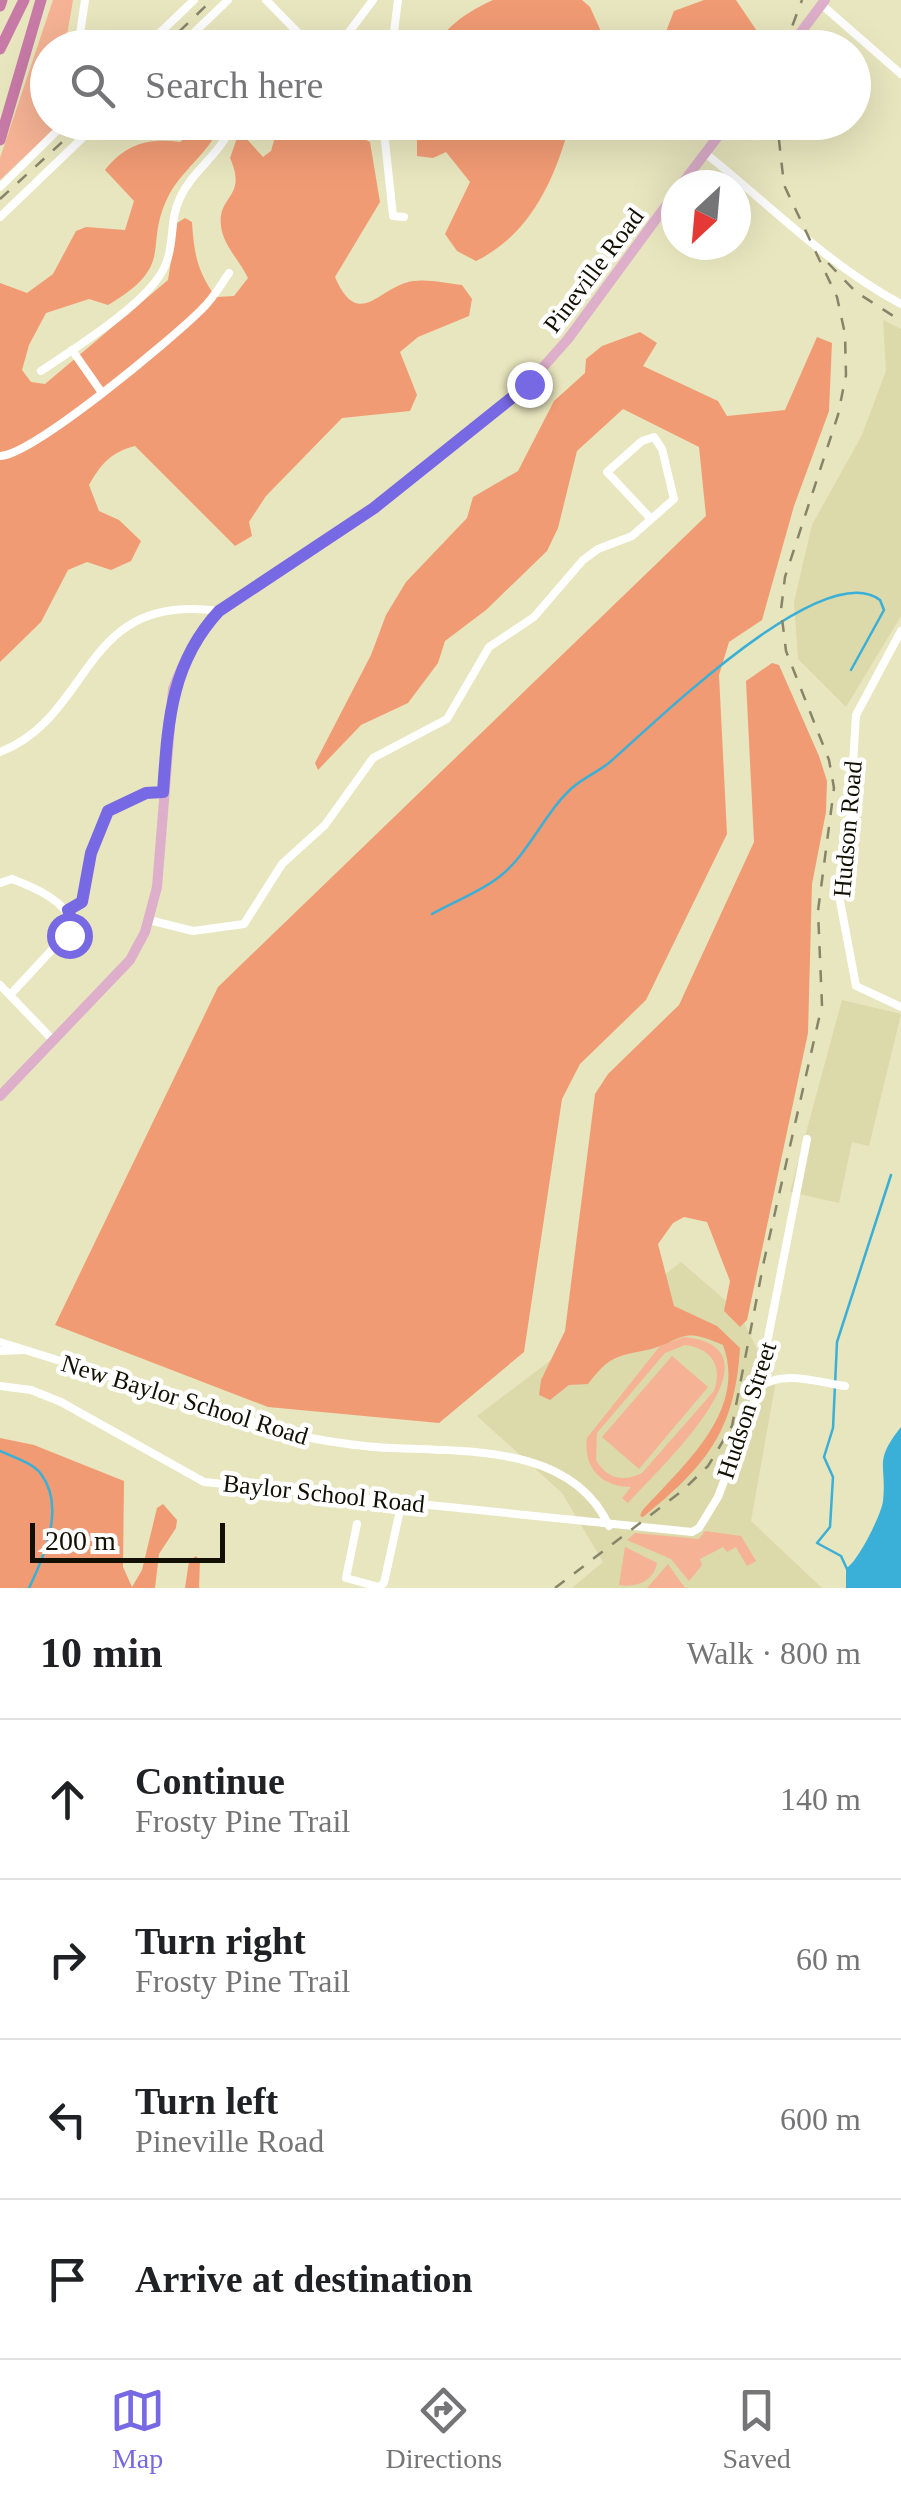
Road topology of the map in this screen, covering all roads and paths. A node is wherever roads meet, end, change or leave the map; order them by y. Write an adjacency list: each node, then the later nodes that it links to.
1 (24, 0): 21 (highway)
2 (42, 0): 10 (highway)
3 (85, 0): 11 (street)
4 (194, 0): 12 (street)
5 (228, 0): 13 (street)
6 (266, 0): 14 (street)
7 (373, 0): 15 (street)
8 (398, 0): 16 (street)
9 (824, 3): 17 (main road); 18 (street)
10 (33, 30)
11 (81, 30)
12 (163, 30)
13 (197, 30)
14 (295, 30)
15 (350, 30)
16 (394, 30)
17 (803, 30)
18 (853, 30)
19 (30, 40): 23 (highway)
20 (871, 46): 22 (street)
21 (0, 50)
22 (901, 74)
23 (0, 140)
24 (48, 140): 31 (street)
25 (80, 140): 33 (street)
26 (224, 140): 37 (street)
27 (384, 140): 34 (street)
28 (715, 140): 29 (main road)
29 (706, 152): 30 (main road); 36 (street)
30 (692, 170)
31 (0, 187)
32 (661, 212): 42 (main road, Pineville Road)
33 (0, 216)
34 (404, 217)
35 (229, 273): 39 (street)
36 (901, 304)
37 (72, 350): 38 (street); 39 (street)
38 (41, 371)
39 (100, 390): 40 (street)
40 (0, 456)
41 (651, 520): 41 (street); 48 (street)
42 (219, 611): 44 (street); 45 (main road, Pineville Road)
43 (901, 631): 51 (street, Hudson Road)
44 (0, 752)
45 (163, 792): 47 (street); 48 (main road, Pineville Road)
46 (0, 883): 47 (street)
47 (68, 910): 50 (street)
48 (149, 920): 52 (main road, Pineville Road)
49 (0, 985): 50 (street)
50 (10, 995): 52 (street)
51 (901, 1008)
52 (51, 1038): 53 (main road, Pineville Road)
53 (0, 1096)
54 (807, 1139): 60 (street, Hudson Street)
55 (0, 1342): 57 (street, New Baylor School Road)
56 (0, 1351): 57 (street, New Baylor School Road)
57 (34, 1351): 63 (street, New Baylor School Road)
58 (0, 1386): 61 (street, Baylor School Road)
59 (845, 1386): 60 (street)
60 (758, 1388): 63 (street, Hudson Street)
61 (402, 1501): 62 (street); 63 (street, Baylor School Road)
62 (358, 1524)
63 (610, 1526)

